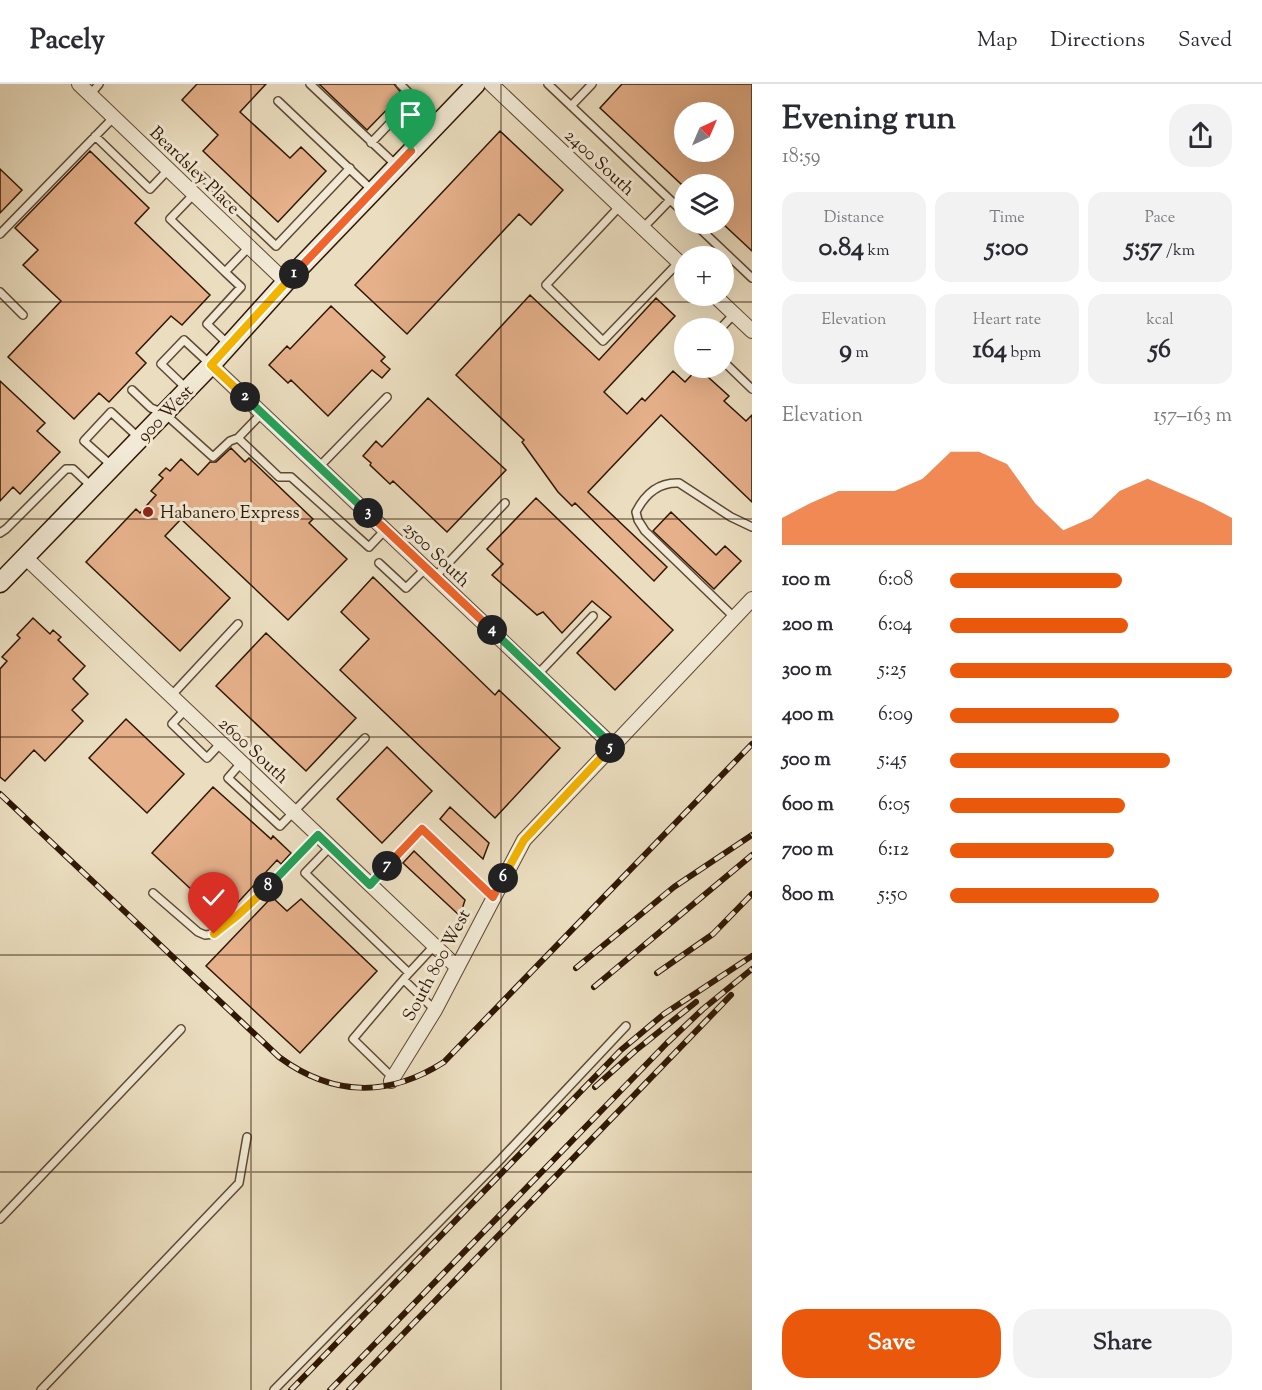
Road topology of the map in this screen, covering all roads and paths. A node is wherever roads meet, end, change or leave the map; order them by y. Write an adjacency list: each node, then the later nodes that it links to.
1 (79, 84): 8 (street, Beardsley Place)
2 (310, 84): 15 (lane)
3 (400, 84): 10 (lane)
4 (476, 84): 13 (main road, 900 West)
5 (491, 84): 24 (street, 2400 South)
6 (548, 84): 11 (lane)
7 (592, 84): 11 (lane)
8 (95, 89): 12 (street, Beardsley Place)
9 (278, 101): 17 (lane)
10 (409, 102): 13 (lane); 15 (lane)
11 (571, 106): 22 (lane)
12 (114, 117): 14 (lane); 18 (street, Beardsley Place)
13 (435, 127): 16 (main road, 900 West)
14 (95, 136): 18 (lane); 26 (lane)
15 (371, 142): 16 (lane)
16 (397, 166): 20 (main road, 900 West)
17 (350, 168): 19 (lane); 20 (lane)
18 (168, 170): 21 (street, Beardsley Place)
19 (202, 176)
20 (374, 191): 33 (main road, 900 West)
21 (194, 194): 28 (street, Beardsley Place); 31 (lane)
22 (670, 200): 23 (lane); 25 (lane)
23 (674, 204)
24 (620, 206): 25 (street, 2400 South); 30 (lane)
25 (643, 228): 29 (street, 2400 South)
26 (0, 234)
27 (706, 234): 32 (lane)
28 (249, 247): 31 (lane); 33 (street, Beardsley Place)
29 (674, 257)
30 (674, 271)
31 (225, 272): 40 (lane)
32 (752, 278)
33 (286, 282): 40 (main road, 900 West)
34 (0, 292): 37 (lane)
35 (726, 306): 36 (street)
36 (734, 314): 38 (lane); 39 (street)
37 (23, 315)
38 (730, 318)
39 (752, 331)
40 (229, 345): 41 (main road, 900 West)
41 (211, 365): 43 (main road, 900 West); 43 (lane); 48 (street, 2500 South)
42 (734, 372): 44 (lane)
43 (187, 389): 47 (main road, 900 West)
44 (752, 389)
45 (132, 390): 47 (lane)
46 (387, 397): 52 (lane)
47 (165, 413): 49 (lane); 50 (main road, 900 West)
48 (262, 413): 49 (lane); 52 (street, 2500 South)
49 (238, 438): 56 (lane)
50 (140, 439): 51 (main road, 900 West); 51 (lane)
51 (113, 467): 53 (main road, 900 West)
52 (319, 467): 56 (street, 2500 South)
53 (93, 488): 57 (lane); 58 (main road, 900 West)
54 (505, 503): 60 (lane)
55 (752, 527): 64 (lane)
56 (386, 530): 60 (street, 2500 South)
57 (0, 533)
58 (26, 558): 61 (main road, 900 West); 67 (street, 2600 South)
59 (379, 563): 60 (lane)
60 (430, 572): 66 (street, 2500 South)
61 (0, 584)
62 (752, 599): 64 (street, South 800 West)
63 (593, 616): 66 (lane)
64 (735, 618): 71 (street, South 800 West)
65 (238, 624): 67 (lane)
66 (538, 674): 71 (street, 2500 South)
67 (171, 696): 68 (street, 2600 South)
68 (186, 710): 70 (street, 2600 South); 70 (lane)
69 (365, 738): 73 (lane)
70 (221, 743): 72 (street, 2600 South)
71 (612, 745): 78 (street, South 800 West)
72 (241, 763): 73 (street, 2600 South); 73 (lane)
73 (293, 812): 74 (street, 2600 South)
74 (318, 835): 75 (street, 2600 South); 77 (lane)
75 (330, 847): 76 (street, 2600 South); 81 (lane)
76 (370, 885): 78 (lane); 79 (street, 2600 South)
77 (153, 893)
78 (493, 897): 80 (street, South 800 West)
79 (435, 946): 80 (street, 2600 South); 81 (lane)
80 (457, 967): 82 (street, South 800 West)
81 (407, 976): 82 (lane); 85 (lane)
82 (435, 1010): 85 (street, South 800 West)
83 (626, 1026): 89 (lane)
84 (181, 1029): 87 (lane)
85 (392, 1079)
86 (247, 1137): 88 (lane)
87 (0, 1220)
88 (41, 1390)
89 (274, 1390)

